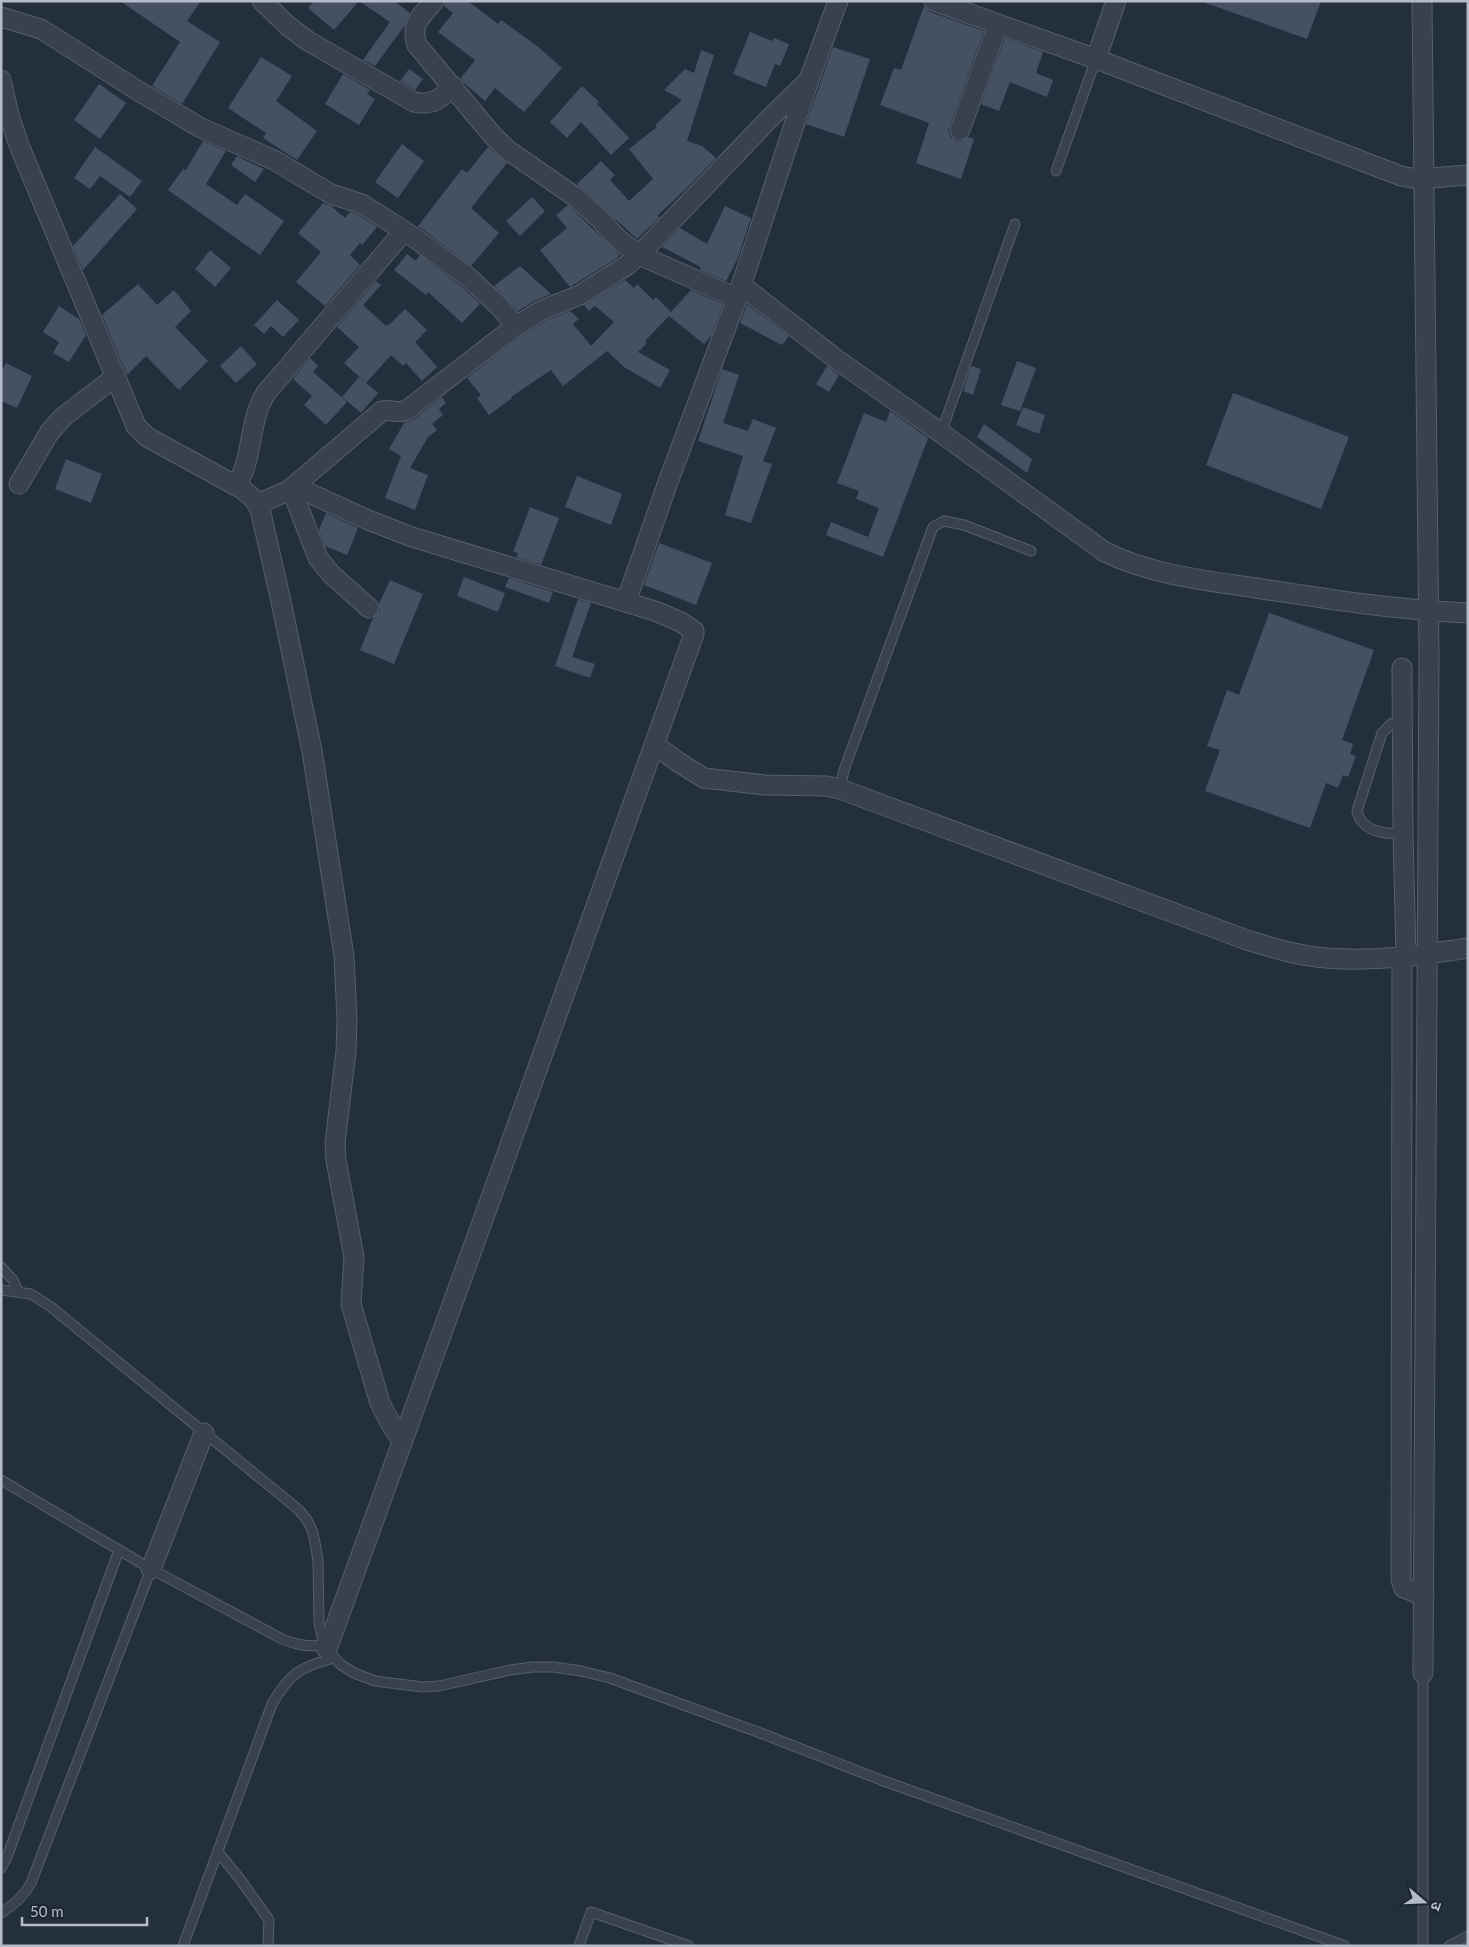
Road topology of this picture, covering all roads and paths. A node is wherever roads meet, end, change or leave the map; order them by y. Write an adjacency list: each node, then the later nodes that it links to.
1 (262, 1): 12 (street)
2 (434, 1): 12 (street)
3 (838, 1): 11 (street)
4 (934, 1): 8 (street)
5 (1116, 1): 9 (street)
6 (1422, 1): 16 (street)
7 (1, 17): 18 (street)
8 (998, 25): 9 (street); 13 (street)
9 (1096, 59): 14 (lane); 16 (street)
10 (1, 80): 22 (street)
11 (809, 80): 19 (street); 20 (street)
12 (453, 86): 19 (street)
13 (960, 130)
14 (1056, 171)
15 (1468, 175): 16 (street)
16 (1425, 178): 31 (street)
17 (1015, 224): 23 (lane)
18 (404, 231): 21 (street); 25 (street)
19 (639, 255): 20 (street); 21 (street)
20 (739, 291): 23 (street); 29 (street)
21 (516, 326): 26 (street)
22 (115, 377): 24 (street); 25 (street)
23 (941, 432): 31 (street)
24 (19, 484)
25 (236, 486): 27 (street)
26 (292, 487): 27 (street); 29 (street); 30 (street)
27 (257, 504): 45 (street)
28 (1030, 551): 36 (lane)
29 (626, 602): 35 (street)
30 (368, 608)
31 (1429, 611): 32 (street); 39 (street)
32 (1468, 612)
33 (1402, 668): 34 (street)
34 (1402, 720): 37 (street); 37 (lane)
35 (655, 745): 36 (street); 45 (street)
36 (840, 789): 40 (street)
37 (1403, 833): 40 (street)
38 (1468, 948): 39 (street)
39 (1428, 954): 40 (street); 49 (street)
40 (1404, 956): 49 (street)
41 (1, 1267): 43 (lane)
42 (1, 1290): 43 (lane)
43 (18, 1291): 44 (lane)
44 (204, 1433): 48 (street); 50 (lane)
45 (402, 1440): 50 (street)
46 (1, 1480): 47 (lane)
47 (118, 1550): 48 (lane); 53 (lane)
48 (151, 1569): 50 (lane); 54 (lane)
49 (1424, 1596): 51 (street)
50 (328, 1651): 52 (lane); 60 (lane)
51 (1423, 1673): 61 (lane)
52 (218, 1852): 56 (lane); 57 (lane)
53 (1, 1868)
54 (1, 1913)
55 (1468, 1936): 62 (lane)
56 (183, 1946)
57 (268, 1946)
58 (579, 1946): 59 (lane)
59 (689, 1946)
60 (1345, 1946)
61 (1423, 1946)
62 (1449, 1946)

